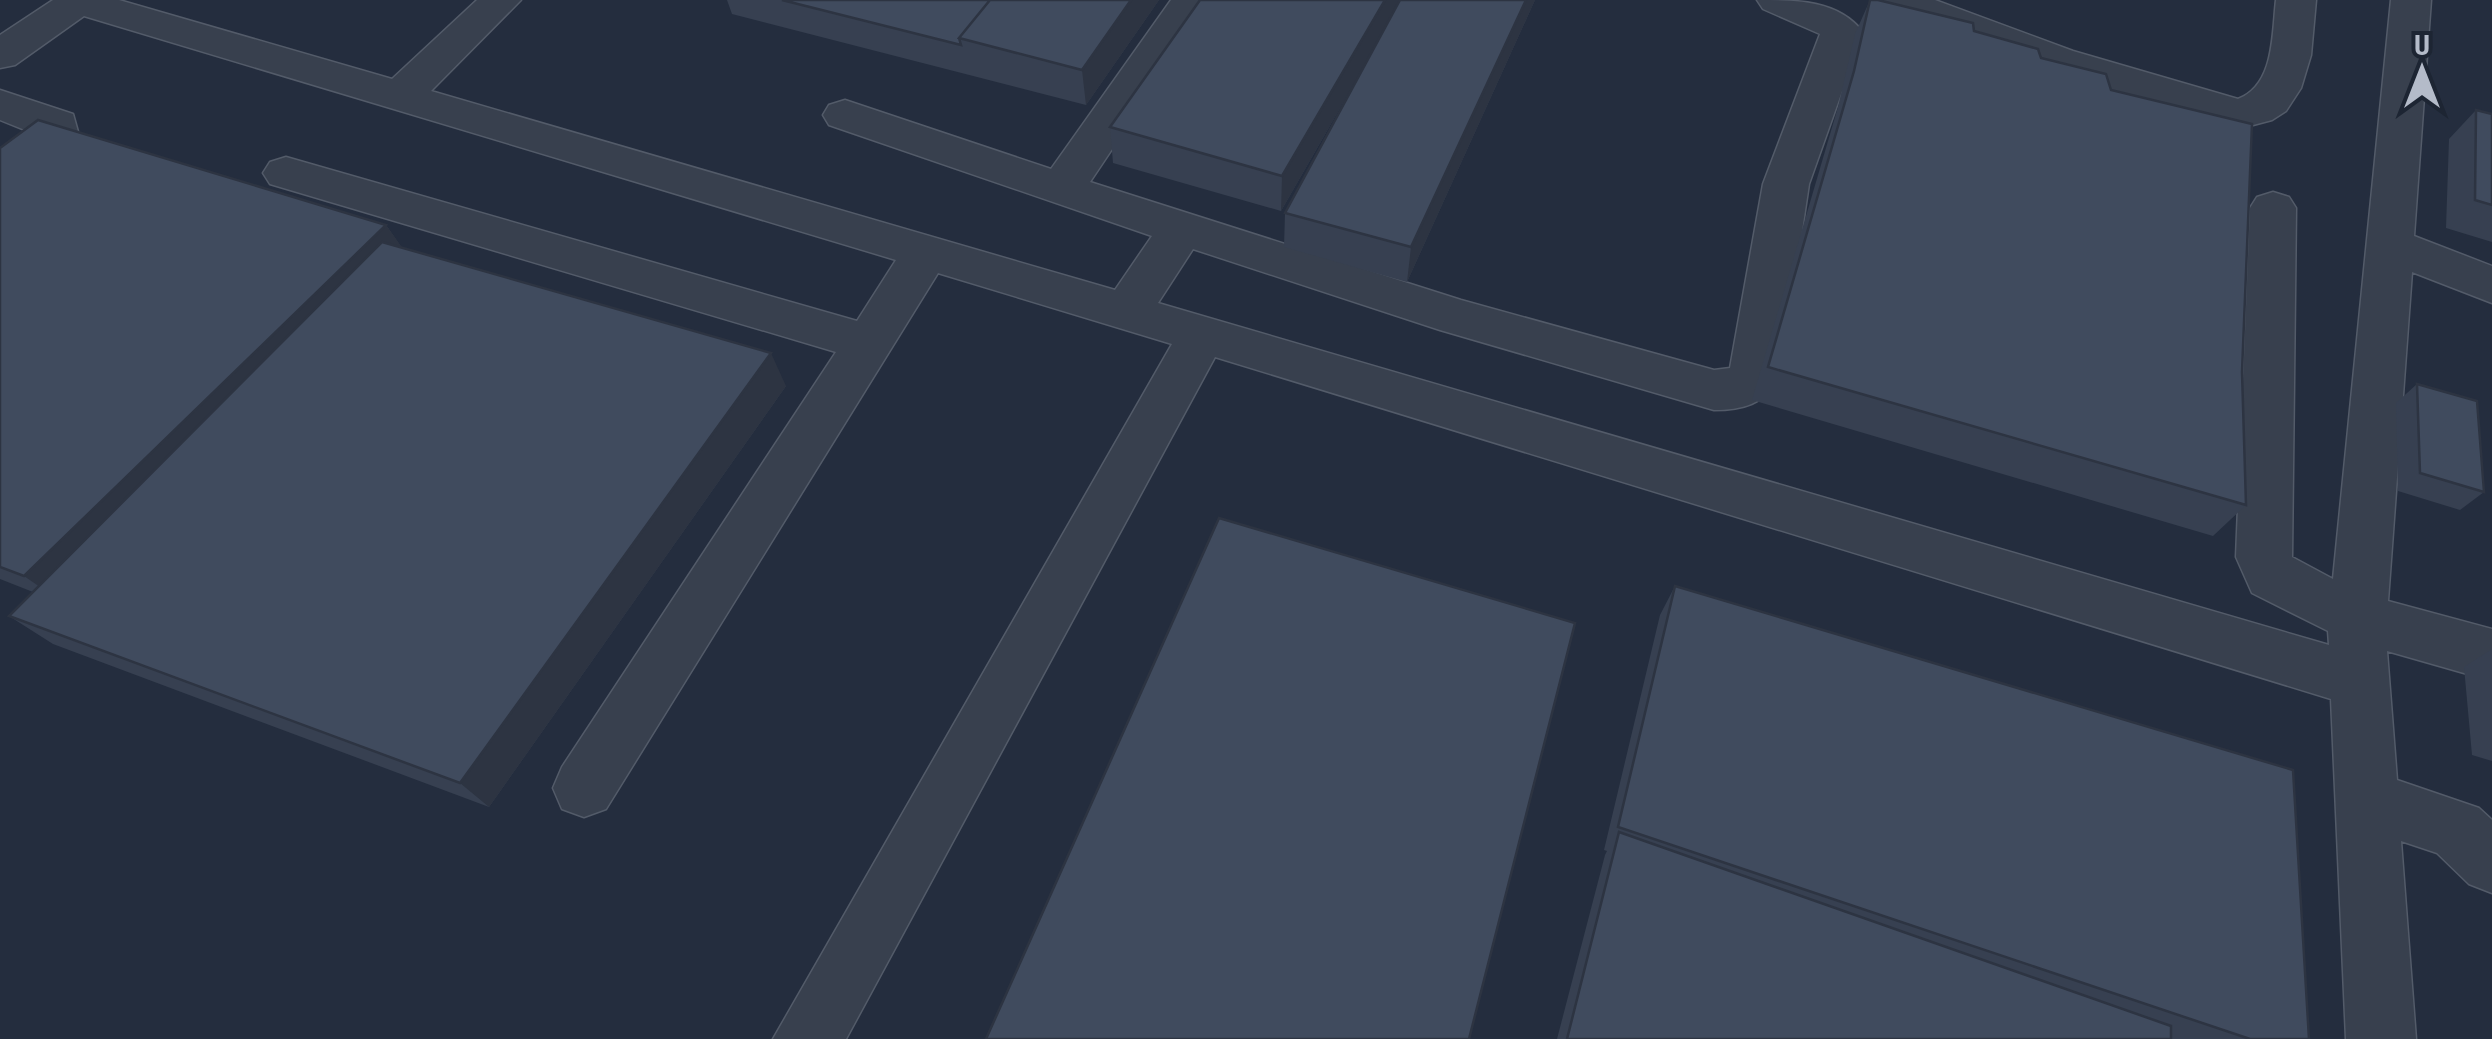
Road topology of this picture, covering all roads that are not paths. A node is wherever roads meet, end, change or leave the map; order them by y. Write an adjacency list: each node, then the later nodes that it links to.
1 (501, 0): 9 (lane)
2 (1192, 0): 13 (lane)
3 (1777, 0): 16 (lane)
4 (1898, 0): 7 (lane)
5 (2411, 0): 17 (lane)
6 (76, 1): 8 (lane); 9 (lane)
7 (2292, 1)
8 (0, 55)
9 (398, 99): 18 (lane)
10 (0, 104): 14 (lane)
11 (846, 115): 13 (lane)
12 (286, 173): 22 (lane)
13 (1061, 189): 16 (lane)
14 (0, 190)
15 (2272, 208): 23 (lane)
16 (1181, 230): 20 (lane)
17 (2391, 246): 19 (lane); 23 (lane)
18 (925, 256): 20 (lane); 22 (lane)
19 (2492, 285)
20 (1127, 311): 21 (lane)
21 (1204, 332): 25 (lane); 29 (lane)
22 (869, 343): 26 (lane)
23 (2358, 618): 24 (lane); 25 (lane)
24 (2492, 655)
25 (2359, 681): 27 (lane)
26 (584, 788)
27 (2364, 799): 28 (lane); 30 (lane)
28 (2492, 862)
29 (808, 1039)
30 (2381, 1039)

